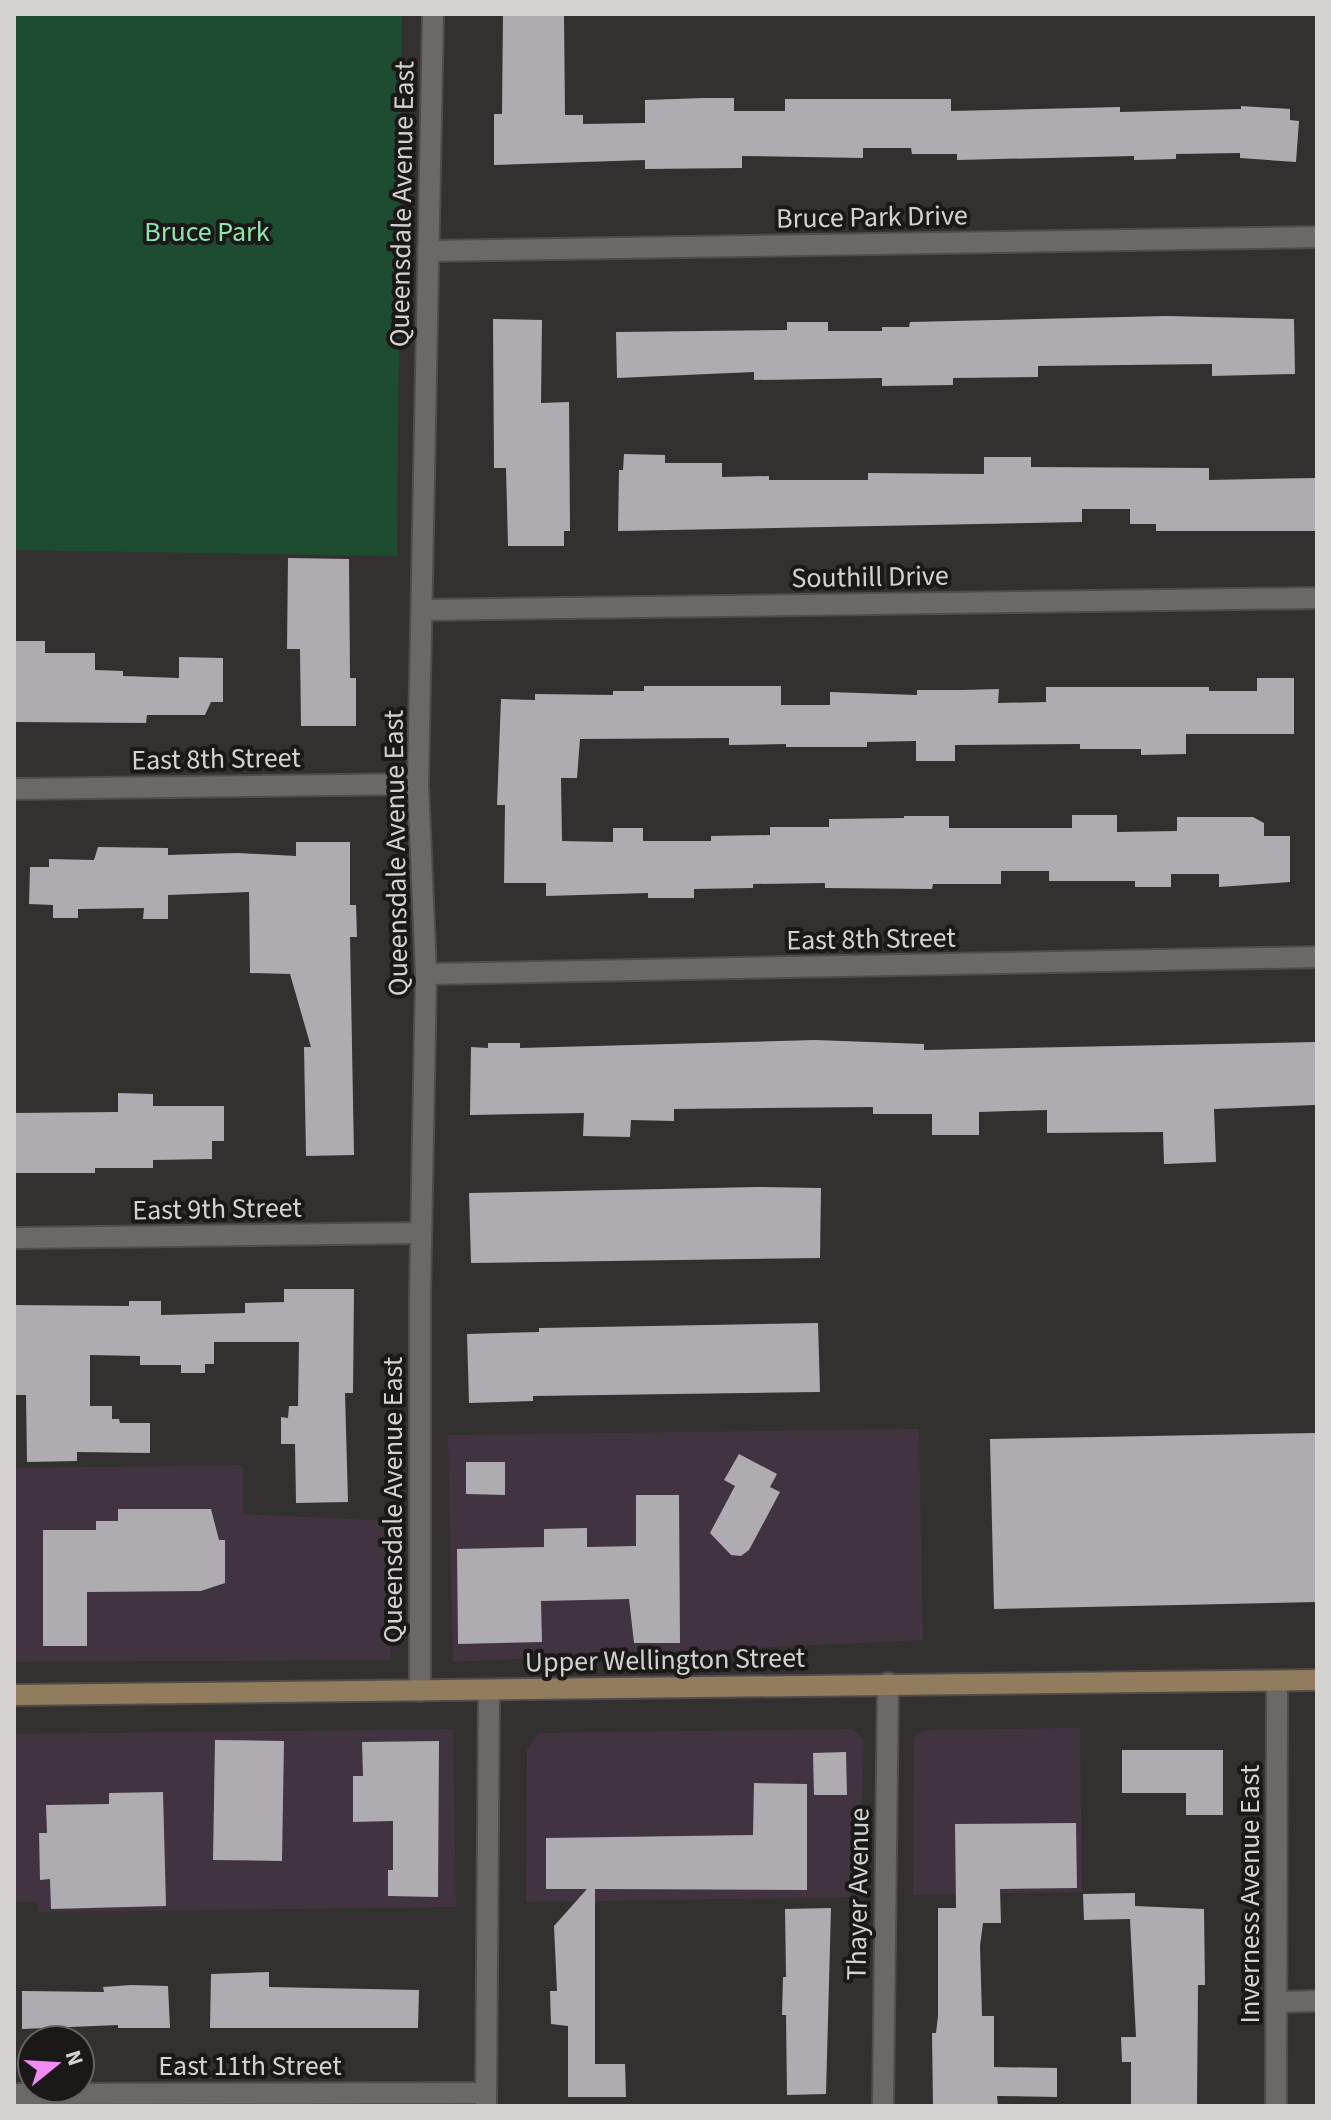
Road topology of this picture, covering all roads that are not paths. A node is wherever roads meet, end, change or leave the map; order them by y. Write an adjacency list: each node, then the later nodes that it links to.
1 (433, 14): 3 (street, Queensdale Avenue East)
2 (1317, 237): 3 (street, Bruce Park Drive)
3 (428, 251): 5 (street, Queensdale Avenue East)
4 (1317, 598): 5 (street, Southill Drive)
5 (423, 610): 6 (street, Queensdale Avenue East)
6 (418, 784): 7 (street, East 8th Street); 9 (street, Queensdale Avenue East)
7 (14, 789)
8 (1317, 957): 9 (street, East 8th Street)
9 (426, 974): 10 (street, Queensdale Avenue East)
10 (421, 1233): 11 (street, East 9th Street); 16 (street, Queensdale Avenue East)
11 (14, 1238)
12 (1317, 1680): 13 (main road, Upper Wellington Street)
13 (1277, 1681): 14 (main road, Upper Wellington Street); 19 (street, Inverness Avenue East)
14 (888, 1683): 15 (main road, Upper Wellington Street); 22 (street, Thayer Avenue)
15 (489, 1690): 16 (main road, Upper Wellington Street); 21 (street)
16 (420, 1691): 17 (main road, Upper Wellington Street)
17 (14, 1695)
18 (1317, 2001): 19 (street)
19 (1278, 2002): 23 (street, Inverness Avenue East)
20 (14, 2094): 21 (street, East 11th Street)
21 (486, 2099)
22 (883, 2106)
23 (1276, 2106)

